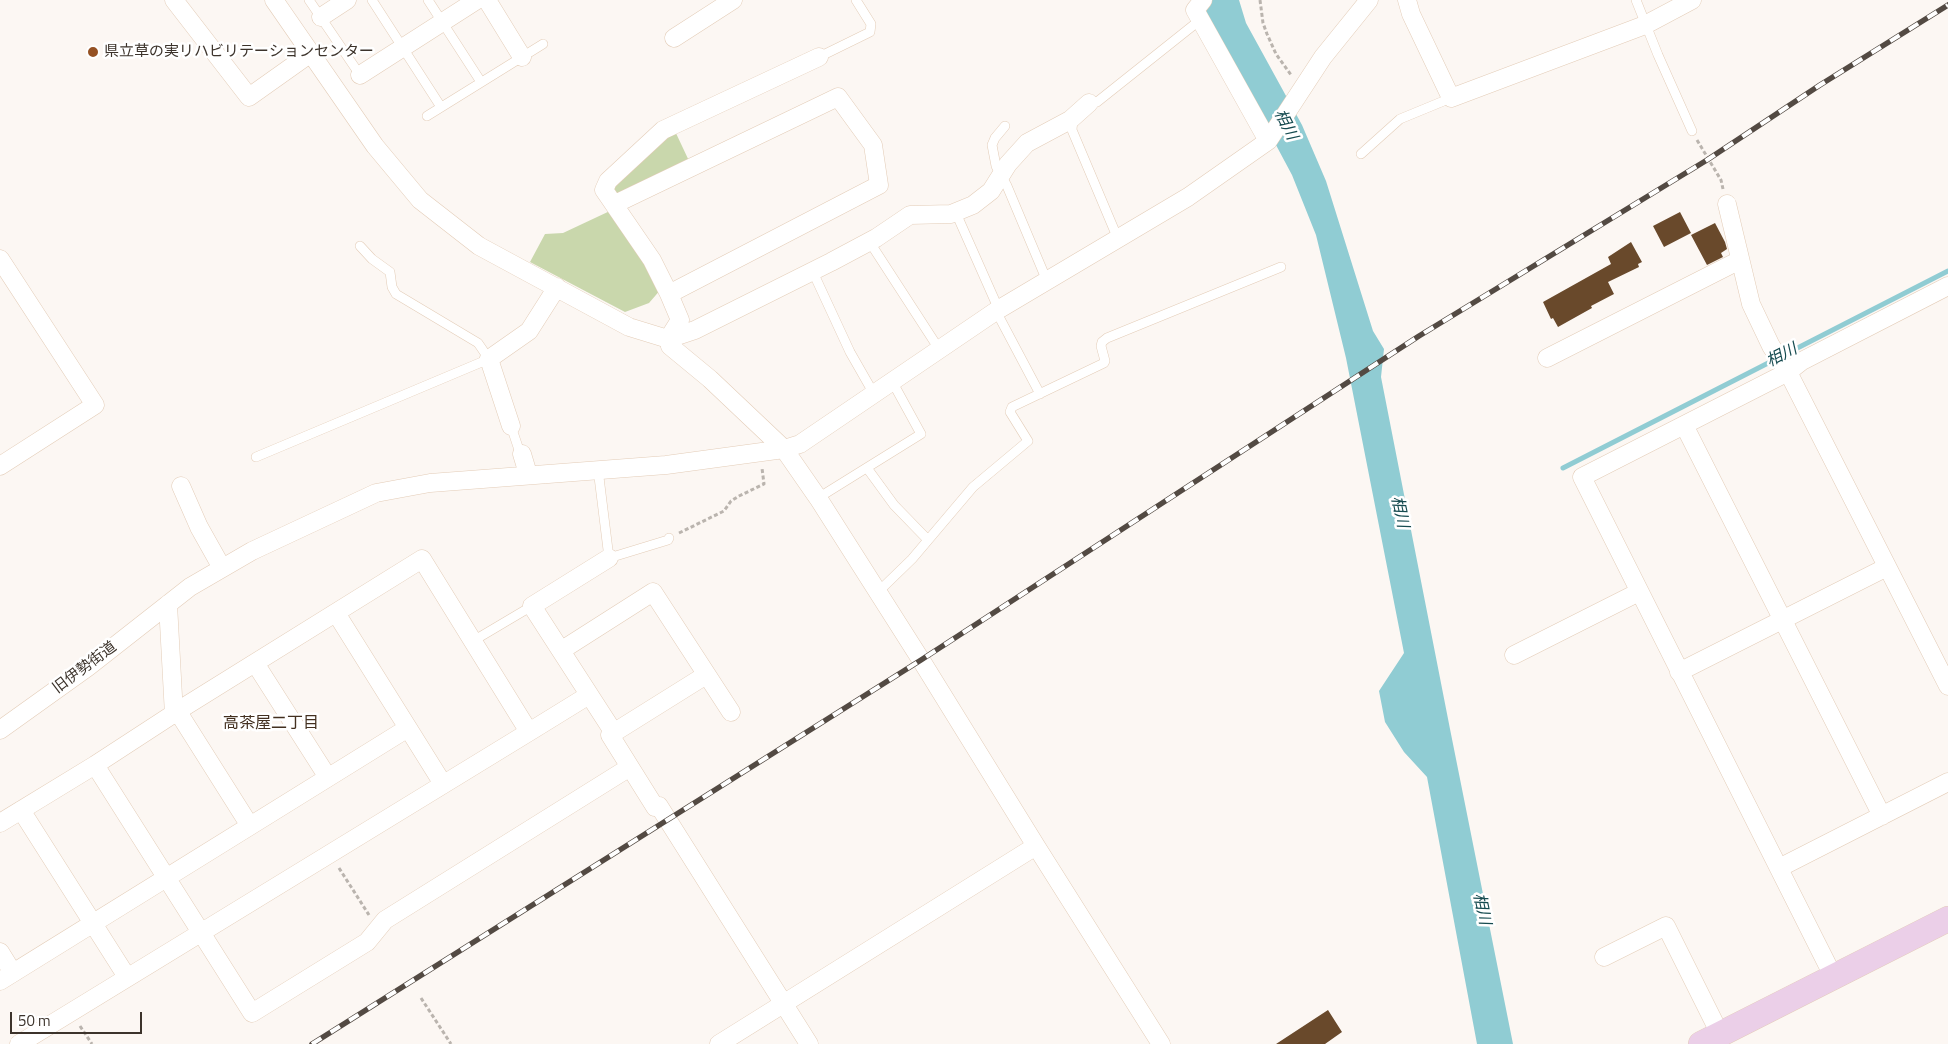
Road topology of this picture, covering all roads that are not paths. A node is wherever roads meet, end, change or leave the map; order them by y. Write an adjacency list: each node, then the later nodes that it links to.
1 (174, 0): 23 (street)
2 (274, 0): 23 (street)
3 (309, 0): 16 (lane)
4 (347, 0): 16 (street)
5 (372, 0): 22 (lane)
6 (428, 0): 18 (lane)
7 (477, 0): 18 (street)
8 (487, 0): 24 (street)
9 (733, 0): 20 (street)
10 (856, 0): 25 (lane)
11 (1203, 0): 17 (street)
12 (1368, 0): 35 (street)
13 (1407, 0): 28 (street)
14 (1636, 0): 19 (lane)
15 (1692, 0): 19 (street)
16 (321, 17): 26 (lane)
17 (1200, 20): 29 (lane); 35 (street)
18 (442, 22): 22 (street); 27 (lane)
19 (1645, 25): 28 (street); 34 (lane)
20 (674, 38)
21 (543, 44): 24 (lane)
22 (402, 48): 26 (street); 30 (lane)
23 (311, 53): 50 (street)
24 (522, 57): 27 (lane)
25 (819, 57): 38 (street)
26 (360, 75)
27 (481, 82): 30 (lane)
28 (1451, 98): 36 (lane)
29 (1089, 103): 32 (street)
30 (441, 107): 31 (lane)
31 (426, 116)
32 (1073, 118): 37 (street); 41 (lane)
33 (1005, 126): 37 (lane)
34 (1692, 131)
35 (1268, 141): 41 (street, 旧伊勢街道)
36 (1361, 154)
37 (1000, 176): 40 (street); 48 (lane)
38 (615, 204): 51 (street); 51 (street)
39 (1727, 204): 45 (street)
40 (956, 212): 42 (street); 52 (lane)
41 (1118, 239): 48 (street, 旧伊勢街道)
42 (869, 241): 47 (street); 54 (lane)
43 (360, 246): 56 (lane)
44 (0, 259): 66 (street)
45 (1740, 260): 55 (street); 57 (street)
46 (1281, 267): 60 (lane)
47 (812, 270): 53 (street); 59 (lane)
48 (1047, 282): 52 (street, 旧伊勢街道)
49 (1948, 286): 57 (street)
50 (557, 287): 53 (street); 56 (street)
51 (669, 294): 53 (street)
52 (998, 310): 54 (street, 旧伊勢街道); 60 (lane)
53 (668, 339): 63 (street)
54 (939, 349): 58 (street, 旧伊勢街道)
55 (1547, 358)
56 (489, 359): 62 (street); 65 (lane)
57 (1782, 363): 61 (street); 75 (street)
58 (892, 383): 59 (street, 旧伊勢街道); 67 (lane)
59 (874, 394): 63 (street, 旧伊勢街道)
60 (1040, 394): 73 (lane)
61 (1684, 425): 78 (street); 82 (street)
62 (511, 426): 64 (lane)
63 (784, 449): 68 (street, 旧伊勢街道); 71 (street)
64 (522, 454): 69 (street)
65 (256, 457)
66 (0, 466)
67 (867, 468): 71 (lane); 73 (lane)
68 (598, 470): 69 (street, 旧伊勢街道); 74 (lane)
69 (528, 474): 76 (street, 旧伊勢街道)
70 (181, 486): 76 (street)
71 (818, 498): 77 (street)
72 (669, 538): 74 (lane)
73 (928, 540): 77 (lane)
74 (610, 558): 80 (street)
75 (1887, 567): 82 (street); 89 (street)
76 (222, 568): 79 (street, 旧伊勢街道)
77 (878, 592): 106 (street)
78 (1639, 592): 85 (street); 87 (street)
79 (168, 604): 92 (street); 94 (street, 旧伊勢街道)
80 (532, 606): 83 (lane); 84 (street)
81 (336, 613): 83 (street); 86 (street); 93 (street)
82 (1782, 619): 87 (street); 103 (street)
83 (473, 641): 95 (street)
84 (562, 650): 88 (street); 90 (street)
85 (1514, 655)
86 (255, 664): 92 (street); 99 (street)
87 (1679, 672): 107 (street)
88 (706, 675): 91 (street); 96 (street)
89 (1948, 686)
90 (589, 695): 95 (street); 96 (street)
91 (730, 712)
92 (176, 714): 97 (street); 105 (street)
93 (408, 728): 99 (street); 101 (street)
94 (0, 730)
95 (529, 732): 101 (street)
96 (614, 733): 98 (street)
97 (95, 765): 102 (street); 108 (street)
98 (630, 767): 111 (street); 117 (street)
99 (327, 776): 105 (street)
100 (1948, 782): 103 (street)
101 (444, 784): 111 (street)
102 (21, 810): 104 (street); 110 (street)
103 (1882, 816): 107 (street)
104 (0, 823)
105 (250, 826): 108 (street)
106 (1036, 846): 117 (street); 122 (street)
107 (1778, 868): 114 (street)
108 (167, 878): 110 (street); 111 (street)
109 (1948, 919): 114 (street)
110 (93, 925): 115 (street); 116 (street)
111 (201, 931): 116 (street)
112 (0, 952): 115 (street)
113 (1604, 957): 118 (street)
114 (1833, 976): 118 (street)
115 (7, 977)
116 (126, 978): 119 (street)
117 (783, 1003): 120 (street); 121 (street)
118 (1710, 1039)
119 (19, 1044)
120 (719, 1044)
121 (809, 1044)
122 (1162, 1044)

